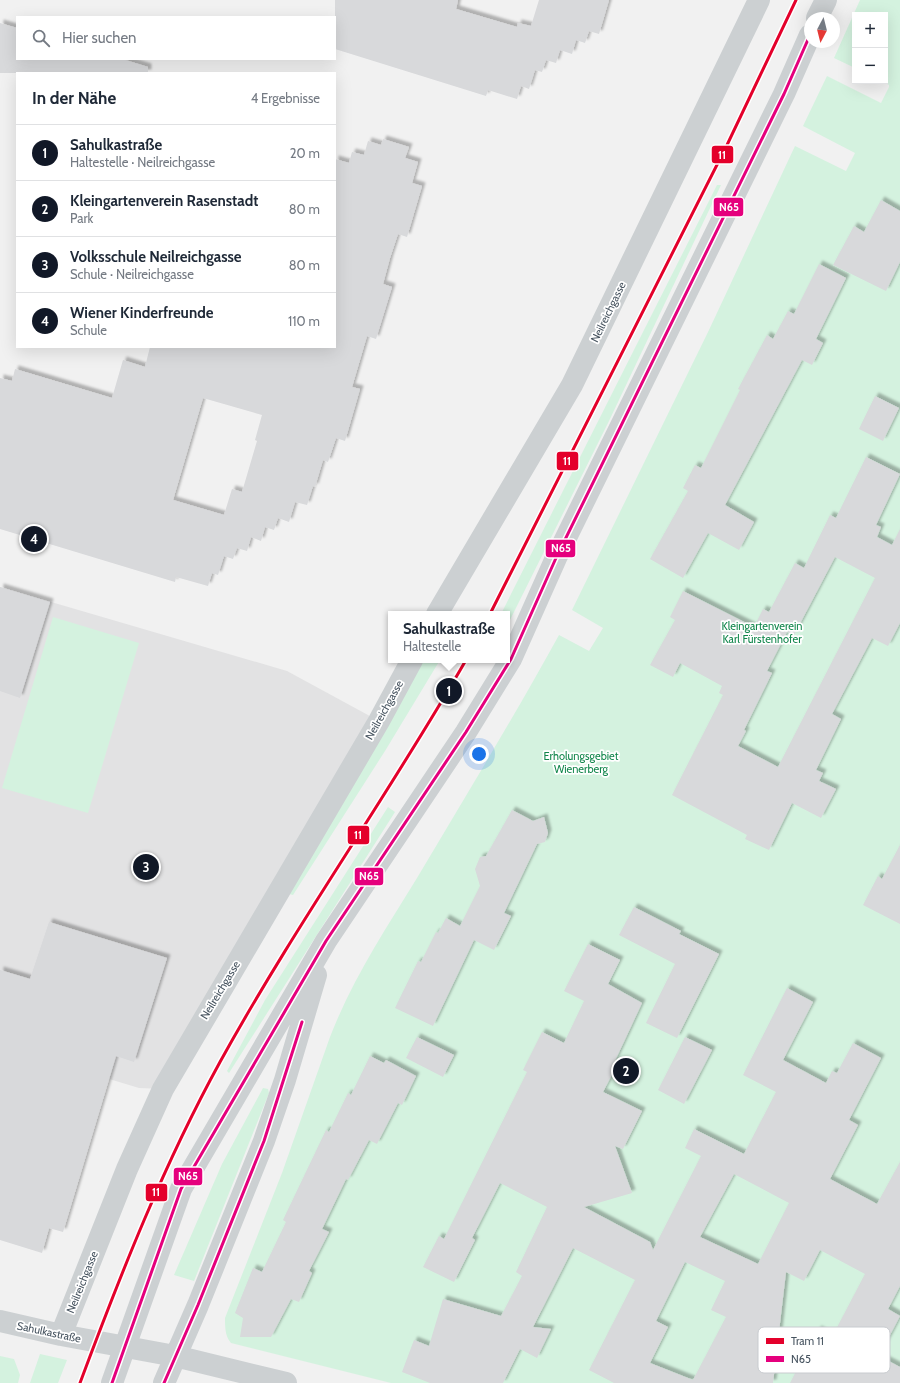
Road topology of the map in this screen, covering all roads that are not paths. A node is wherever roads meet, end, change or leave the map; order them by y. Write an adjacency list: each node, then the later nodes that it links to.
1 (759, 0): 5 (street, Neilreichgasse)
2 (826, 0): 3 (street)
3 (821, 12)
4 (804, 48): 6 (street)
5 (439, 611)
6 (510, 661)
7 (410, 663): 11 (street, Neilreichgasse)
8 (509, 663): 9 (street)
9 (326, 941): 12 (street); 13 (street)
10 (0, 1321): 11 (street, Sahulkastraße)
11 (61, 1335): 12 (street, Sahulkastraße)
12 (124, 1347): 13 (street, Sahulkastraße); 14 (street)
13 (175, 1356): 15 (street); 16 (street, Sahulkastraße)
14 (112, 1383)
15 (164, 1383)
16 (286, 1383)

